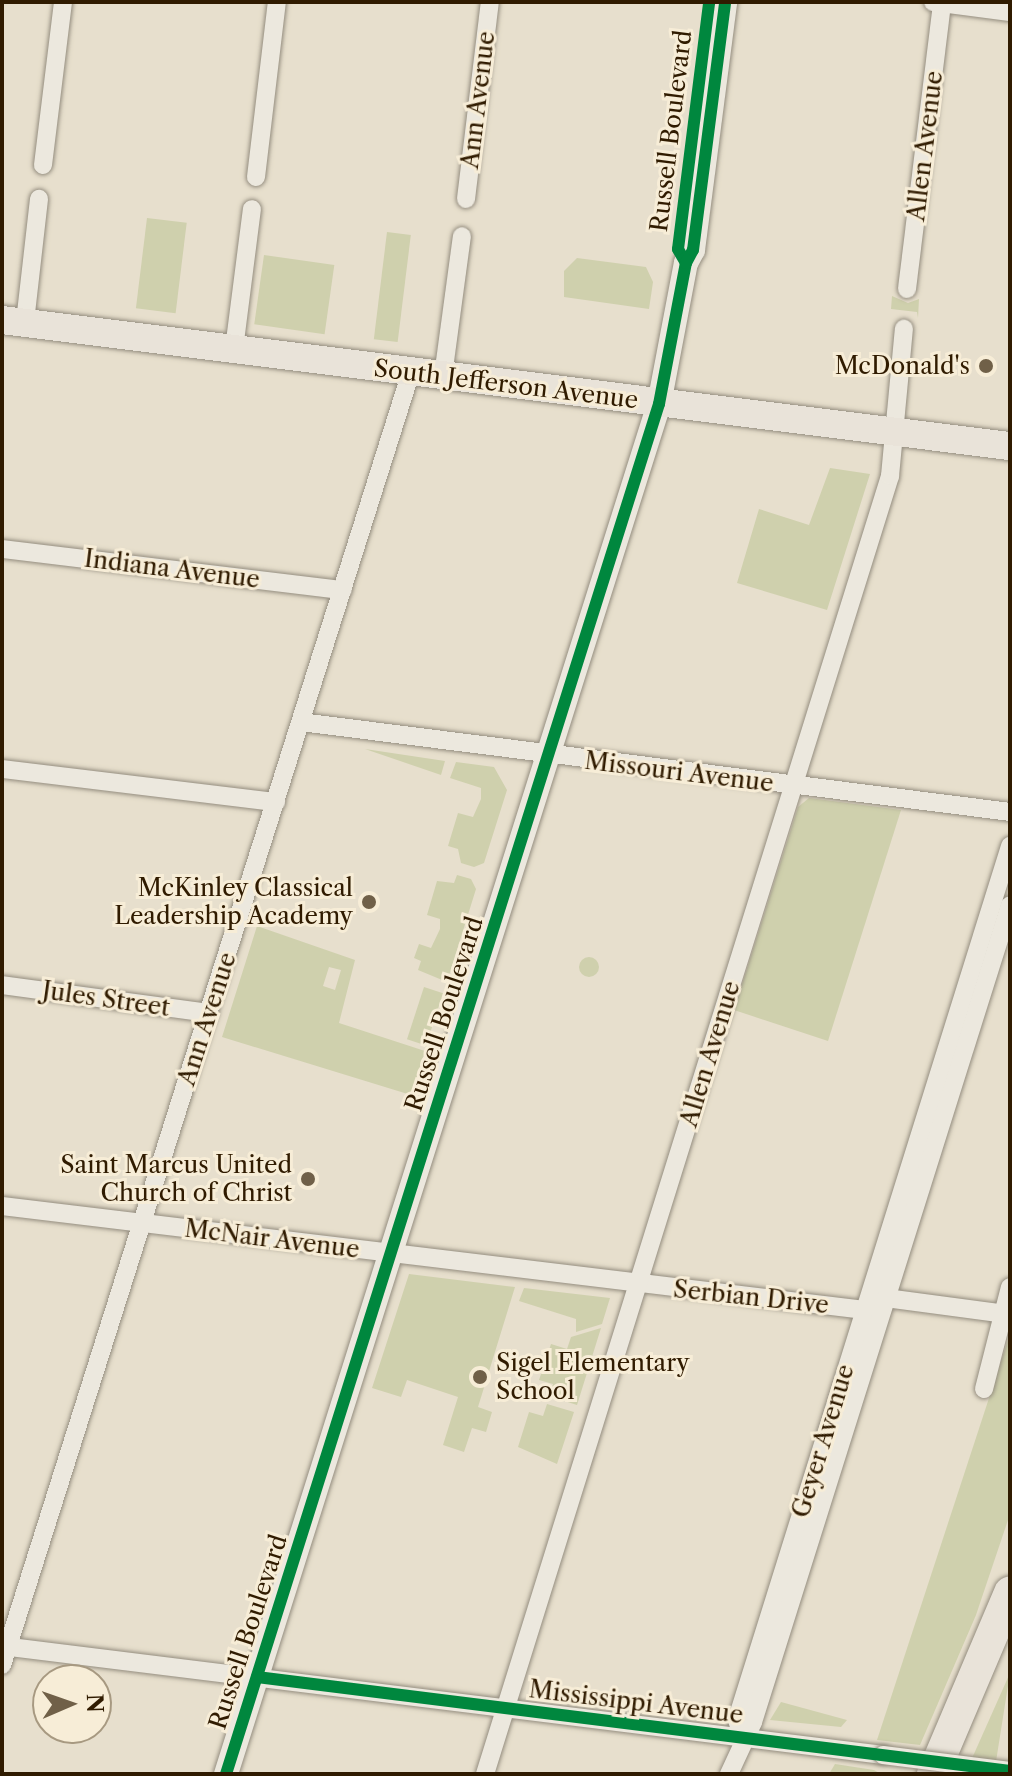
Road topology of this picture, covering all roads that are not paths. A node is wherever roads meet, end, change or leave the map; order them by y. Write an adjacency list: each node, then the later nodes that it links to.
1 (63, 2): 8 (street)
2 (277, 2): 9 (street)
3 (490, 2): 11 (street, Ann Avenue)
4 (709, 2): 14 (main road, Russell Boulevard)
5 (725, 2): 14 (main road, Russell Boulevard)
6 (939, 2): 7 (street); 15 (street, Allen Avenue)
7 (1010, 12)
8 (43, 165)
9 (256, 177)
10 (39, 199): 16 (street)
11 (466, 199)
12 (252, 209): 18 (street)
13 (462, 236): 20 (street)
14 (686, 263): 21 (main road, Russell Boulevard)
15 (907, 289)
16 (14, 321): 18 (main road, South Jefferson Avenue)
17 (904, 329): 22 (street, Allen Avenue)
18 (234, 349): 19 (main road, South Jefferson Avenue)
19 (411, 372): 20 (main road, South Jefferson Avenue); 25 (street, Ann Avenue)
20 (443, 376): 21 (main road, South Jefferson Avenue)
21 (659, 404): 22 (main road, South Jefferson Avenue); 27 (main road, Russell Boulevard)
22 (894, 435): 23 (main road, South Jefferson Avenue); 29 (street, Allen Avenue)
23 (1010, 446)
24 (2, 549): 25 (street, Indiana Avenue)
25 (343, 590): 26 (street, Ann Avenue)
26 (301, 722): 27 (street, Missouri Avenue); 30 (street, Ann Avenue)
27 (549, 755): 29 (street, Missouri Avenue); 40 (main road, Russell Boulevard)
28 (2, 769): 30 (street)
29 (793, 786): 31 (street, Missouri Avenue); 41 (street, Allen Avenue)
30 (276, 802): 35 (street, Ann Avenue)
31 (1010, 812)
32 (1010, 846): 36 (street, Geyer Avenue)
33 (1010, 905): 36 (street, Geyer Avenue)
34 (2, 985): 35 (street, Jules Street)
35 (209, 1013): 39 (street, Ann Avenue)
36 (967, 1013): 37 (street, Geyer Avenue)
37 (924, 1148): 43 (street, Geyer Avenue); 44 (street, Geyer Avenue)
38 (2, 1206): 39 (street, McNair Avenue)
39 (143, 1222): 40 (street, McNair Avenue); 49 (street, Ann Avenue)
40 (391, 1254): 41 (street, McNair Avenue); 52 (main road, Russell Boulevard)
41 (638, 1284): 44 (street, Serbian Drive); 53 (street, Allen Avenue)
42 (1010, 1287): 45 (street)
43 (886, 1298): 44 (street); 45 (street); 54 (street, Geyer Avenue)
44 (865, 1310): 54 (street, Geyer Avenue)
45 (1006, 1314): 46 (street)
46 (984, 1389)
47 (1010, 1593): 50 (highway)
48 (1010, 1636): 61 (highway)
49 (5, 1647): 51 (street, Ann Avenue); 52 (street, Mississippi Avenue)
50 (985, 1658): 59 (highway); 60 (highway)
51 (2, 1665)
52 (257, 1677): 53 (street, Mississippi Avenue); 56 (main road, Russell Boulevard)
53 (507, 1708): 54 (street, Mississippi Avenue); 57 (street, Allen Avenue)
54 (742, 1737): 55 (street, Mississippi Avenue, bridge); 58 (street, Geyer Avenue)
55 (1010, 1771)
56 (226, 1774)
57 (485, 1774)
58 (729, 1774)
59 (911, 1774)
60 (933, 1774)
61 (954, 1774)

